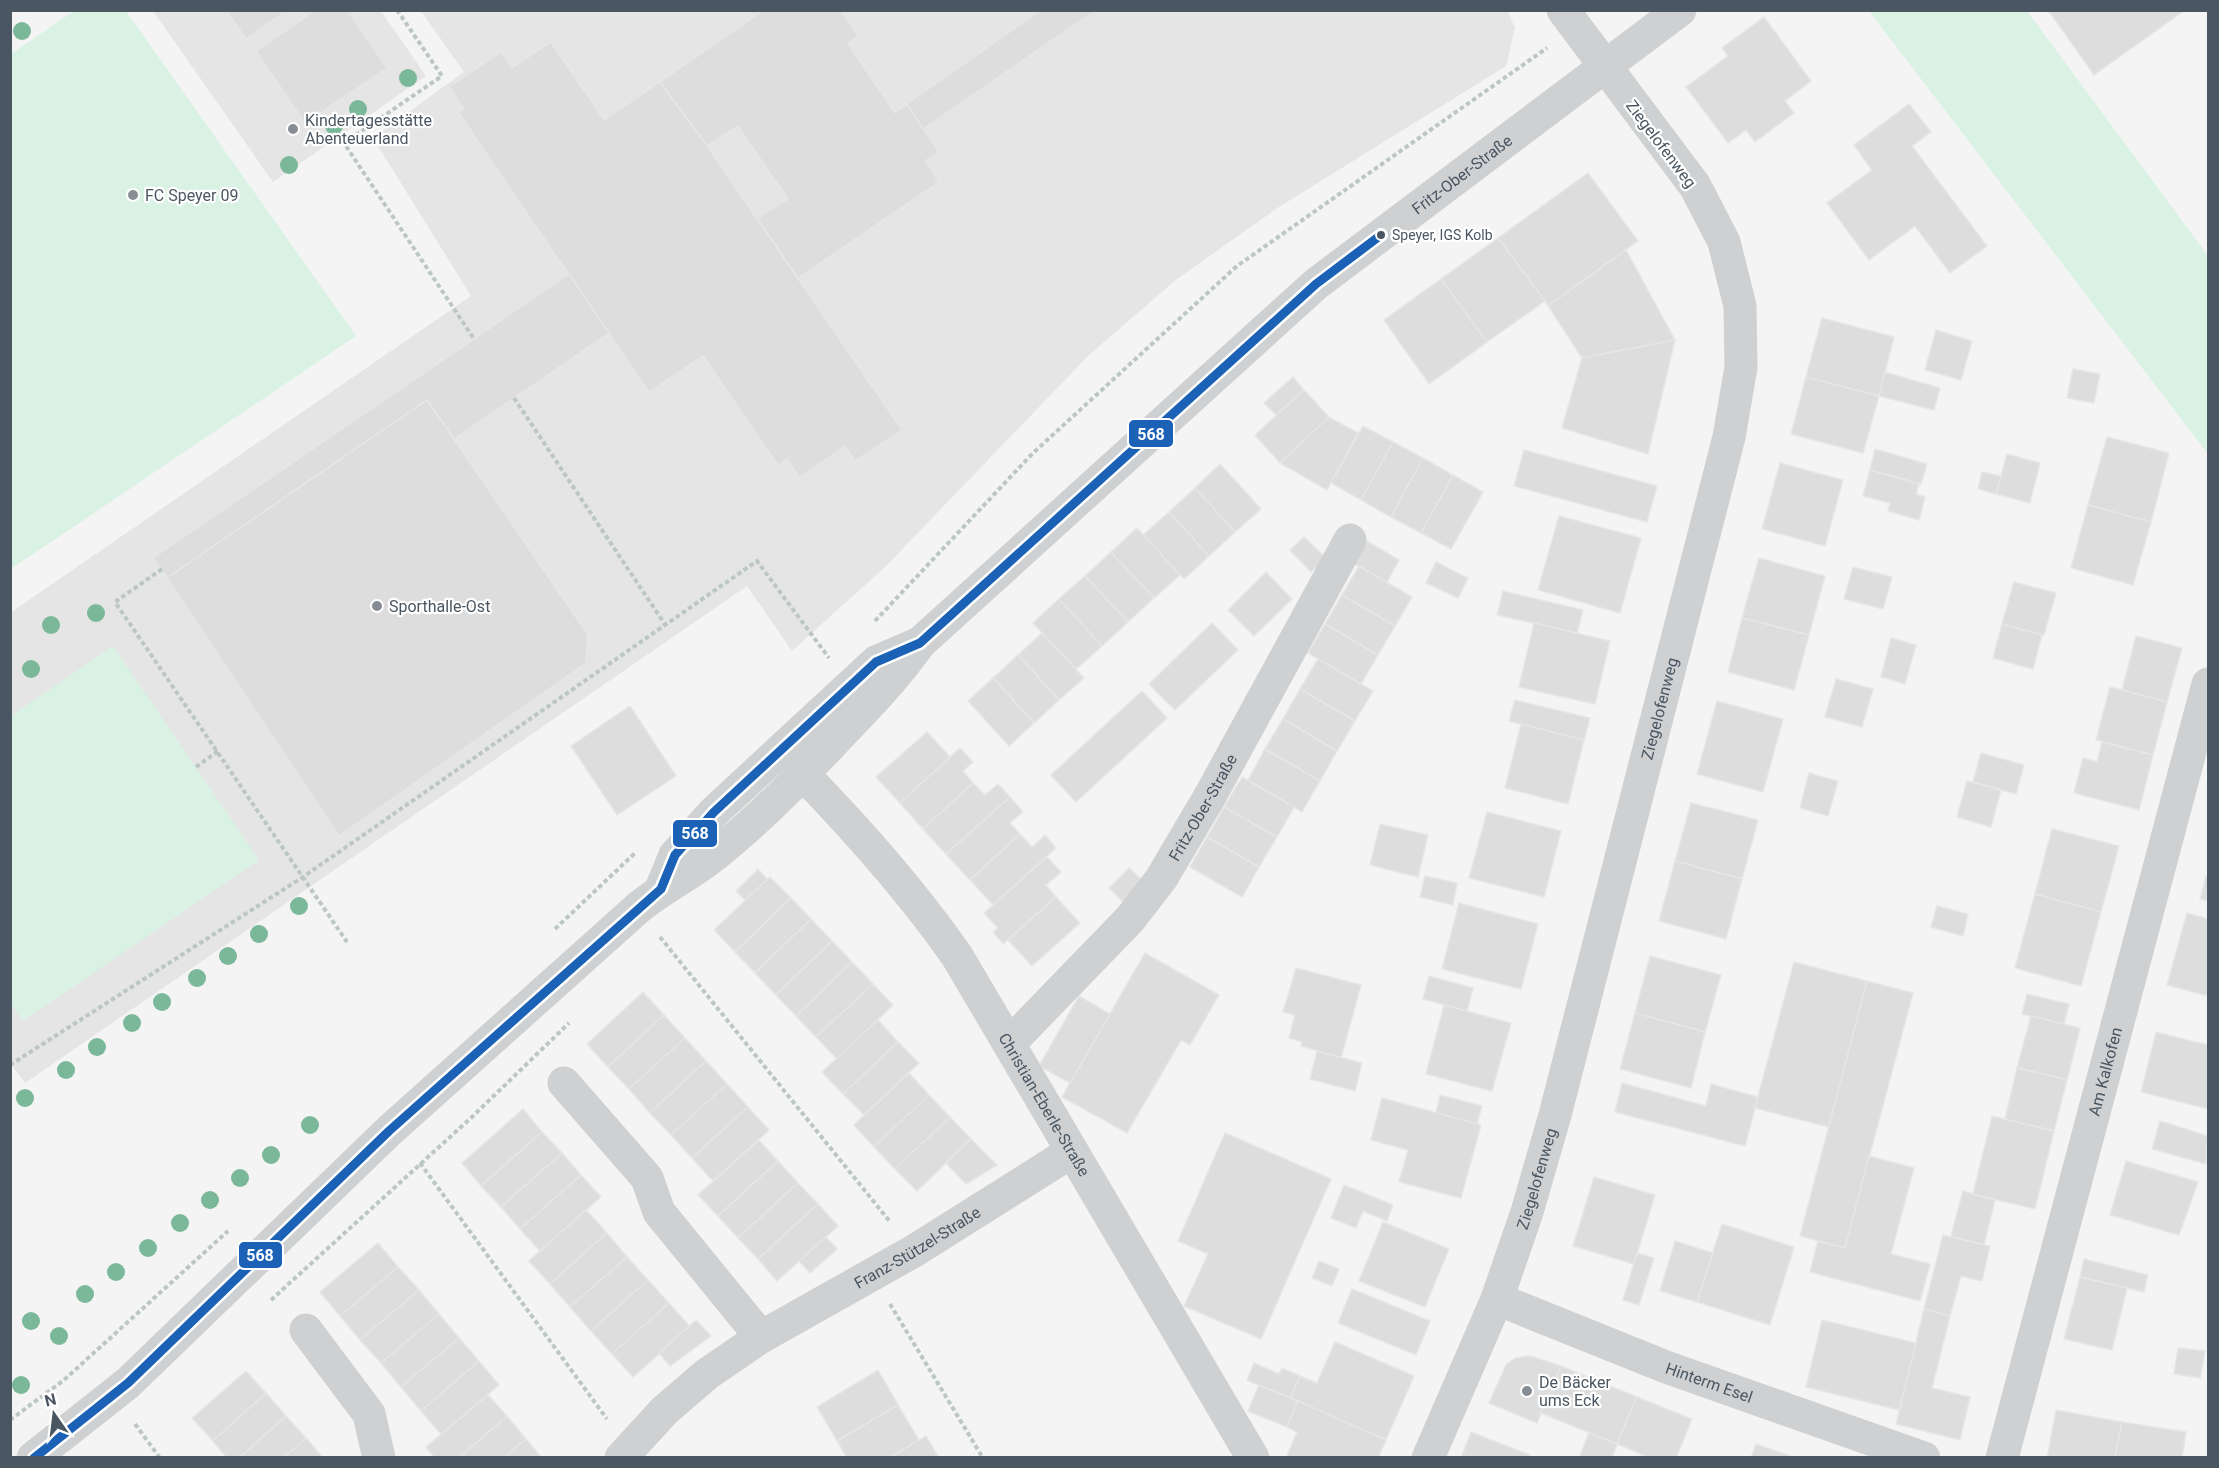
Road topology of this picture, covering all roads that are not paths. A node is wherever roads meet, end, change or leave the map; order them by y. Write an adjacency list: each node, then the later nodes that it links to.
1 (1563, 10): 3 (street, Ziegelofenweg)
2 (1680, 10): 3 (street)
3 (1603, 67): 5 (street, Fritz-Ober-Straße); 12 (street, Ziegelofenweg)
4 (1350, 540): 9 (street, Fritz-Ober-Straße)
5 (920, 643): 7 (street, Fritz-Ober-Straße); 8 (street, Fritz-Ober-Straße)
6 (2208, 684): 21 (street, Am Kalkofen)
7 (803, 774): 8 (street, Fritz-Ober-Straße); 9 (street, Christian-Eberle-Straße)
8 (661, 889): 16 (street, Fritz-Ober-Straße)
9 (1010, 1043): 11 (street, Christian-Eberle-Straße)
10 (564, 1083): 14 (street)
11 (1071, 1152): 14 (street, Franz-Stützel-Straße); 18 (street, Christian-Eberle-Straße)
12 (1497, 1299): 19 (street, Ziegelofenweg); 20 (street, Hinterm Esel)
13 (306, 1330): 17 (street)
14 (761, 1337): 15 (street, Franz-Stützel-Straße)
15 (624, 1452)
16 (33, 1458)
17 (379, 1458)
18 (1253, 1458)
19 (1428, 1458)
20 (1924, 1458)
21 (2002, 1458)

